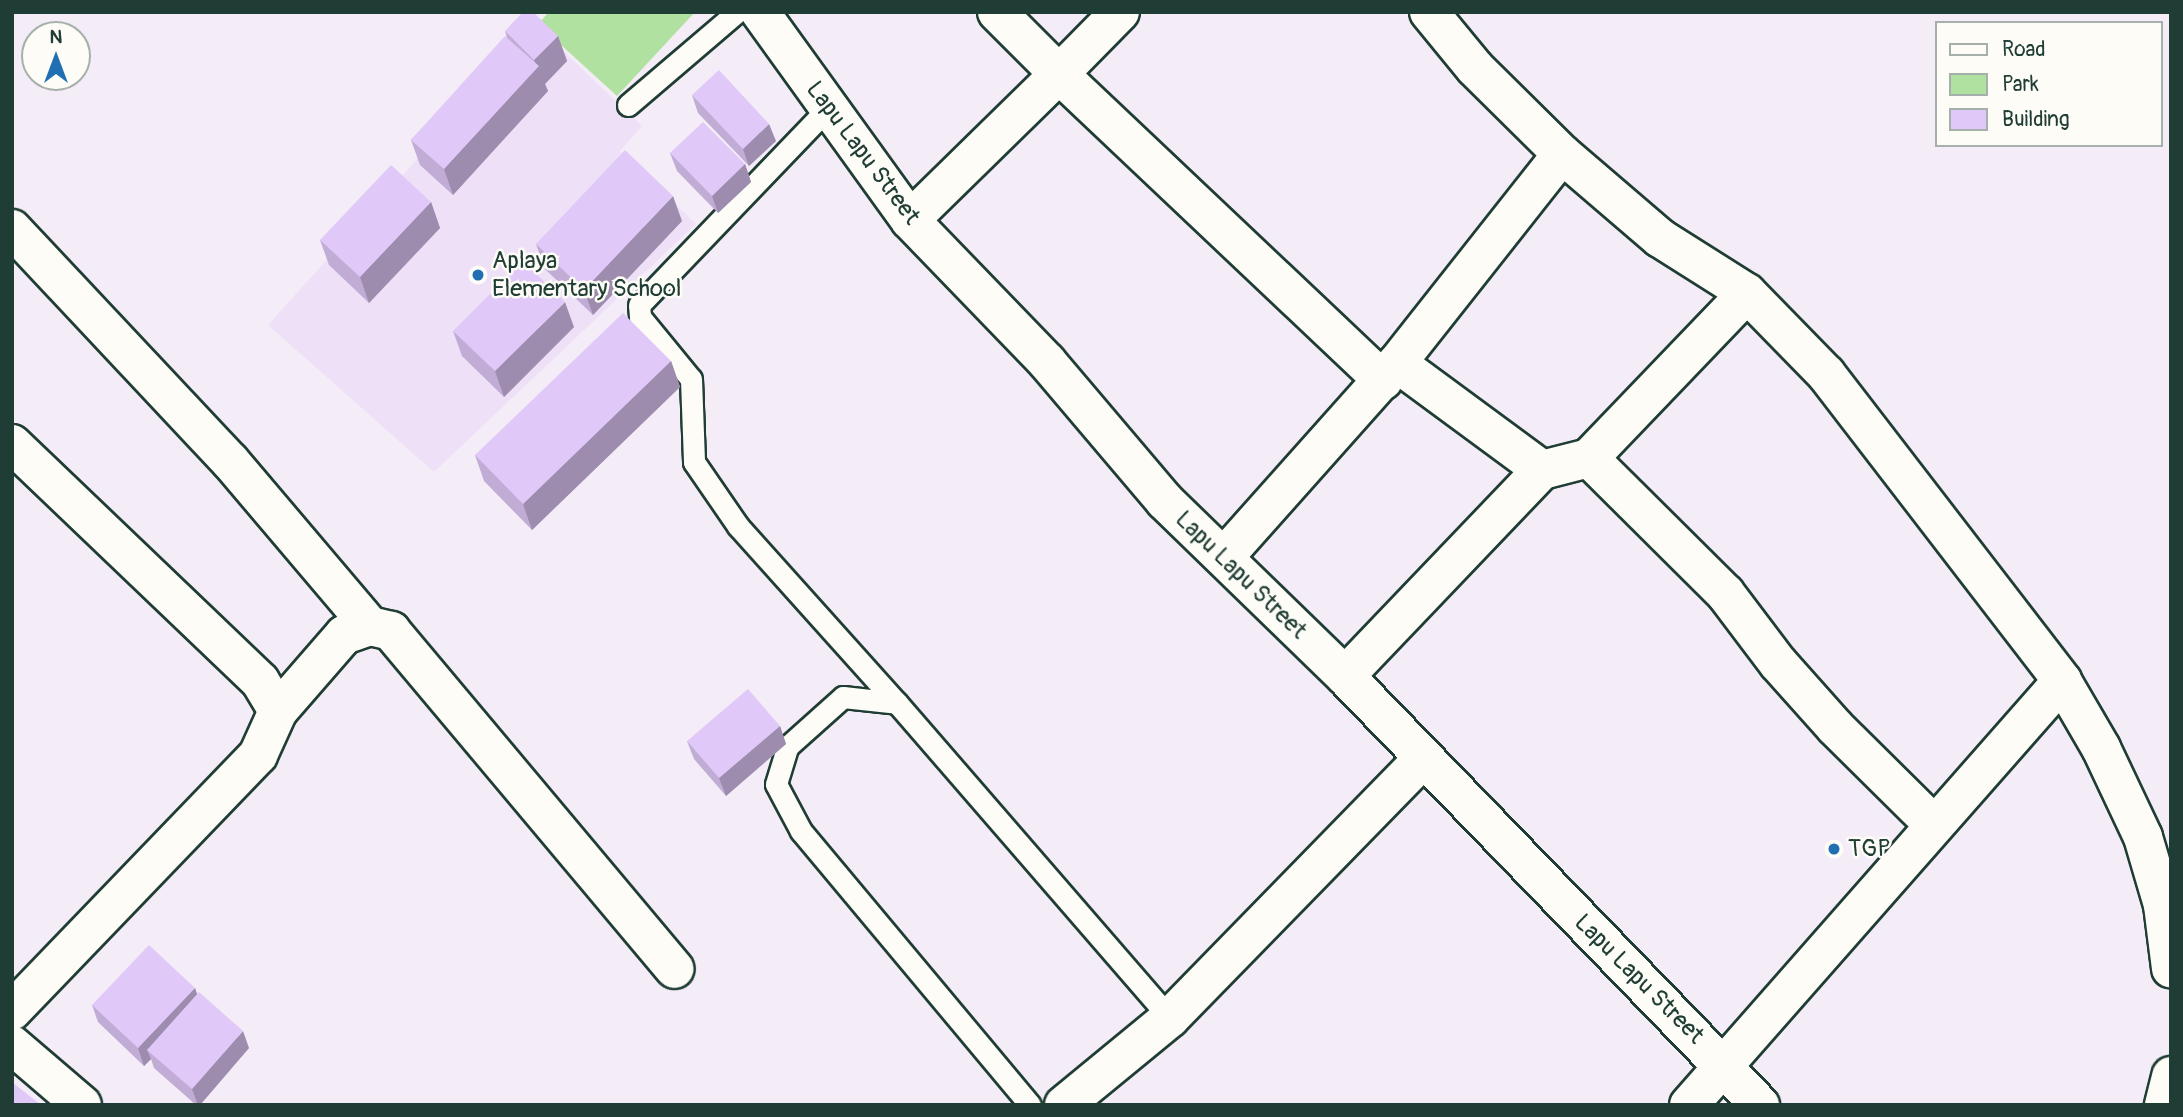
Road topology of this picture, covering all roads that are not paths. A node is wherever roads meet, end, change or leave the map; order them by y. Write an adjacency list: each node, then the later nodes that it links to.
1 (737, 12): 7 (lane)
2 (760, 12): 8 (street, Lapu Lapu Street)
3 (997, 12): 6 (street)
4 (1120, 12): 6 (street)
5 (1429, 12): 9 (street)
6 (1059, 74): 10 (street); 13 (street)
7 (628, 105)
8 (829, 107): 10 (street, Lapu Lapu Street); 21 (lane)
9 (1562, 154): 12 (street); 13 (street)
10 (911, 220): 17 (street, Lapu Lapu Street)
11 (12, 229): 18 (street)
12 (1747, 293): 15 (street); 20 (street)
13 (1390, 372): 16 (street); 17 (street)
14 (12, 444): 22 (street)
15 (1589, 458): 16 (street); 24 (street)
16 (1542, 470): 19 (street)
17 (1224, 557): 19 (street, Lapu Lapu Street)
18 (370, 626): 22 (street); 26 (street)
19 (1345, 676): 23 (street, Lapu Lapu Street)
20 (2062, 681): 24 (street); 25 (street)
21 (897, 703): 28 (lane); 33 (lane)
22 (278, 711): 27 (street)
23 (1423, 759): 28 (street); 30 (street, Lapu Lapu Street)
24 (1934, 825): 30 (street)
25 (2171, 968)
26 (676, 969)
27 (12, 1011)
28 (1170, 1018): 34 (street)
29 (12, 1045): 32 (street)
30 (1724, 1064): 35 (street); 36 (street, Lapu Lapu Street)
31 (2171, 1076): 37 (street)
32 (82, 1105)
33 (1030, 1105)
34 (1064, 1105)
35 (1689, 1105)
36 (1760, 1105)
37 (2164, 1105)

